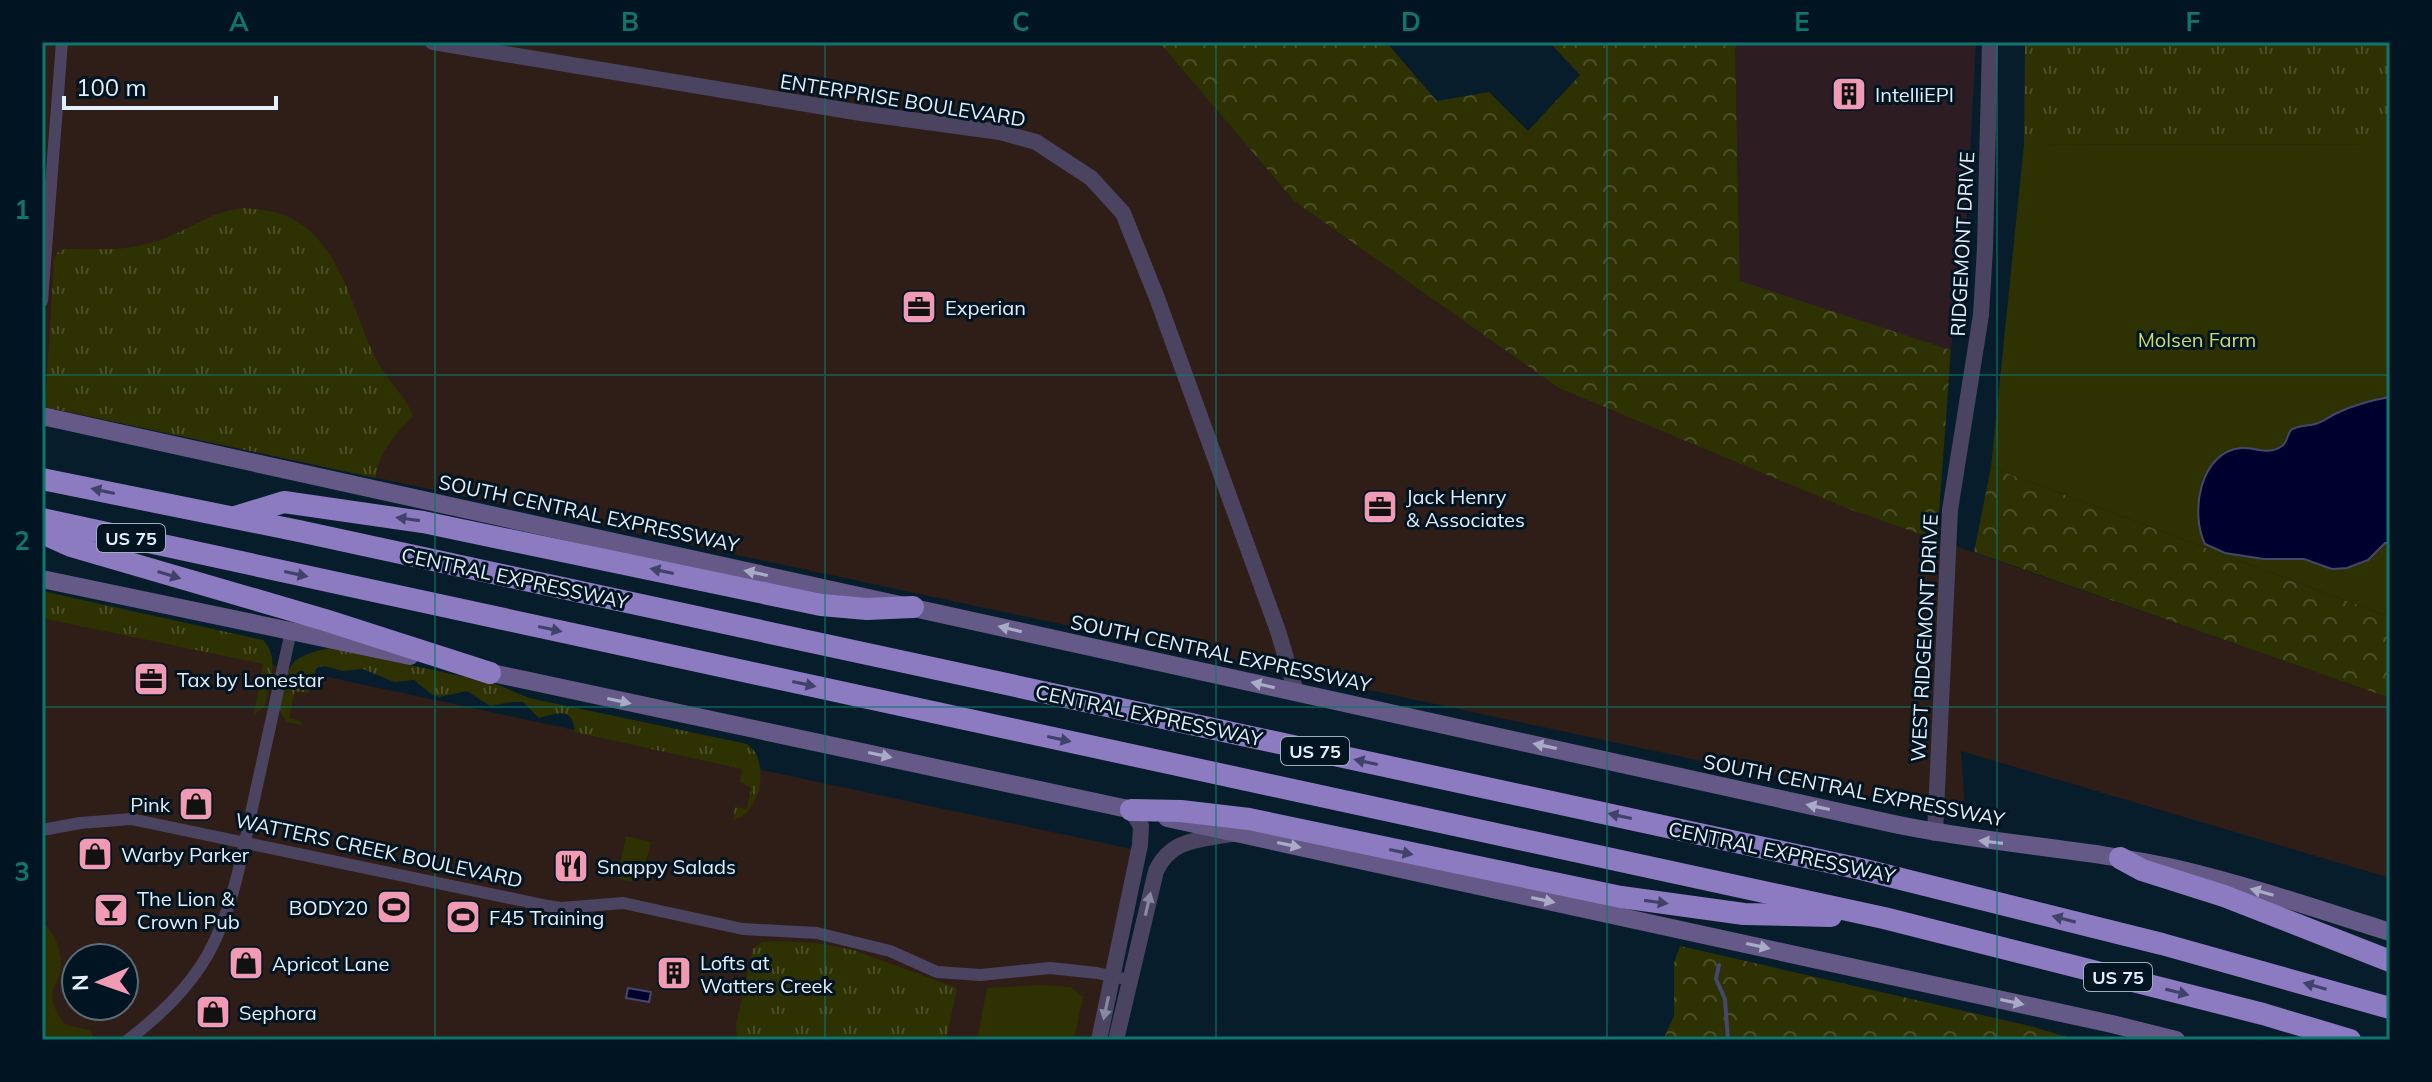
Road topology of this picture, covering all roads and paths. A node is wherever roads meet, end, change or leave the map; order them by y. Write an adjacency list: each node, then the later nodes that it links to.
1 (62, 42): 4 (street)
2 (433, 42): 15 (street, ENTERPRISE BOULEVARD)
3 (1990, 42): 6 (street, RIDGEMONT DRIVE)
4 (42, 301)
5 (42, 416): 12 (main road, SOUTH CENTRAL EXPRESSWAY, one-way to 5)
6 (1961, 446): 18 (street, WEST RIDGEMONT DRIVE)
7 (42, 479): 8 (highway, CENTRAL EXPRESSWAY / US 75, one-way to 7)
8 (234, 518): 12 (highway, one-way to 8); 26 (highway, CENTRAL EXPRESSWAY / US 75, one-way to 8)
9 (42, 519): 22 (highway, CENTRAL EXPRESSWAY / US 75, one-way to 22)
10 (42, 533): 14 (highway, one-way to 14)
11 (42, 579): 13 (main road)
12 (913, 607): 15 (main road, SOUTH CENTRAL EXPRESSWAY, one-way to 12)
13 (291, 631): 14 (main road); 20 (street)
14 (490, 673): 16 (main road, one-way to 16)
15 (1296, 692): 18 (main road, SOUTH CENTRAL EXPRESSWAY, one-way to 15)
16 (1131, 810): 19 (main road); 22 (highway, one-way to 22); 25 (street)
17 (42, 830): 20 (street, WATTERS CREEK BOULEVARD)
18 (1935, 833): 21 (main road, SOUTH CENTRAL EXPRESSWAY, one-way to 18)
19 (1234, 834): 25 (street, one-way to 19); 30 (main road, one-way to 30)
20 (245, 841): 25 (street, WATTERS CREEK BOULEVARD); 27 (street)
21 (2120, 858): 23 (main road, SOUTH CENTRAL EXPRESSWAY, one-way to 21); 24 (highway)
22 (1884, 918): 31 (highway, CENTRAL EXPRESSWAY / US 75, one-way to 31)
23 (2390, 932)
24 (2390, 961)
25 (1121, 978): 28 (street, one-way to 28); 29 (street)
26 (2390, 1008)
27 (128, 1040)
28 (1099, 1040)
29 (1116, 1040)
30 (2176, 1040)
31 (2350, 1040)

